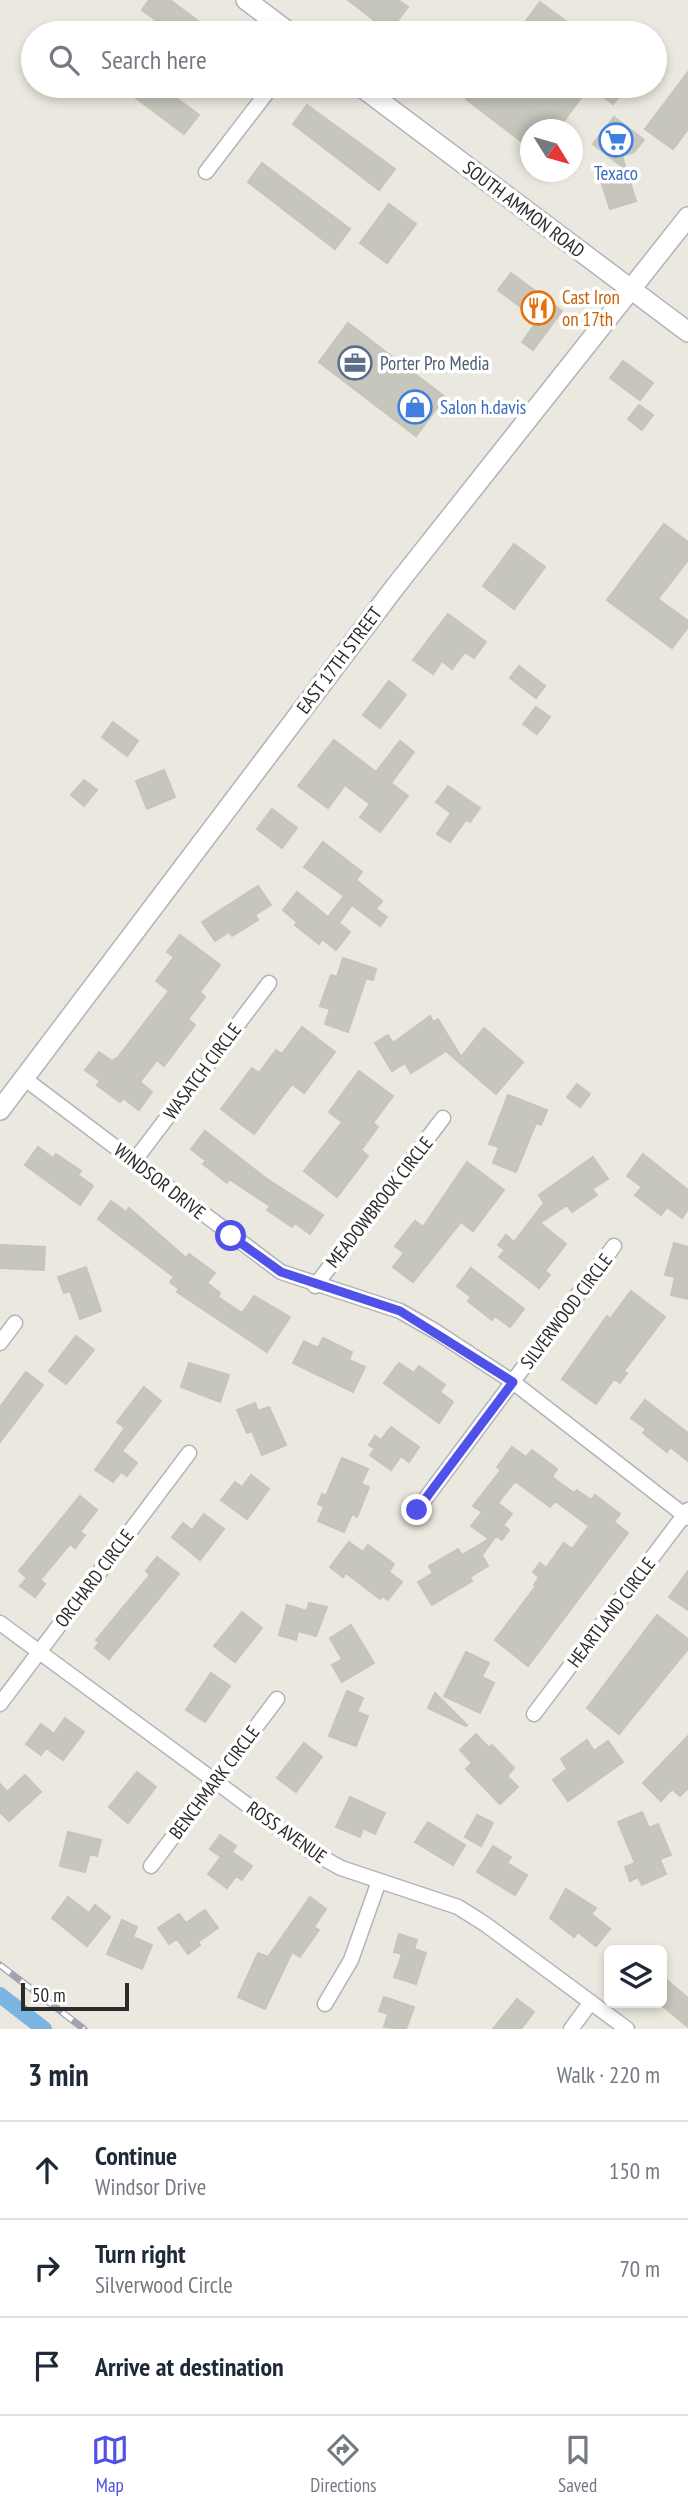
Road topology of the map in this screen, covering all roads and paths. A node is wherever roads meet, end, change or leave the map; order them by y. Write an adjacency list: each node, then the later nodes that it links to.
1 (246, 0): 2 (main road)
2 (274, 21)
3 (263, 98): 5 (street)
4 (376, 98): 7 (main road, SOUTH AMMON ROAD)
5 (206, 172)
6 (688, 217): 7 (main road, EAST 17TH STREET)
7 (633, 290): 8 (main road, SOUTH AMMON ROAD); 10 (main road, EAST 17TH STREET)
8 (688, 332)
9 (269, 983): 13 (street, WASATCH CIRCLE)
10 (25, 1079): 11 (main road, EAST 17TH STREET); 13 (street, WINDSOR DRIVE)
11 (0, 1110)
12 (443, 1118): 15 (street, MEADOWBROOK CIRCLE)
13 (135, 1160): 15 (street, WINDSOR DRIVE)
14 (614, 1246): 18 (street, SILVERWOOD CIRCLE)
15 (315, 1286): 18 (street, WINDSOR DRIVE)
16 (15, 1323): 17 (street)
17 (0, 1343)
18 (513, 1382): 20 (street, SILVERWOOD CIRCLE); 21 (street, WINDSOR DRIVE)
19 (189, 1453): 23 (street, ORCHARD CIRCLE)
20 (417, 1510)
21 (687, 1514): 26 (street, HEARTLAND CIRCLE)
22 (0, 1623): 23 (street, ROSS AVENUE)
23 (38, 1652): 25 (street, ORCHARD CIRCLE); 27 (street, ROSS AVENUE)
24 (277, 1699): 27 (street, BENCHMARK CIRCLE)
25 (0, 1704)
26 (534, 1714)
27 (214, 1779): 28 (street, BENCHMARK CIRCLE); 29 (street, ROSS AVENUE)
28 (152, 1866)
29 (379, 1881): 30 (street, ROSS AVENUE); 31 (street)
30 (591, 2002): 32 (street); 33 (street, ROSS AVENUE)
31 (325, 2004)
32 (571, 2029)
33 (627, 2029)

